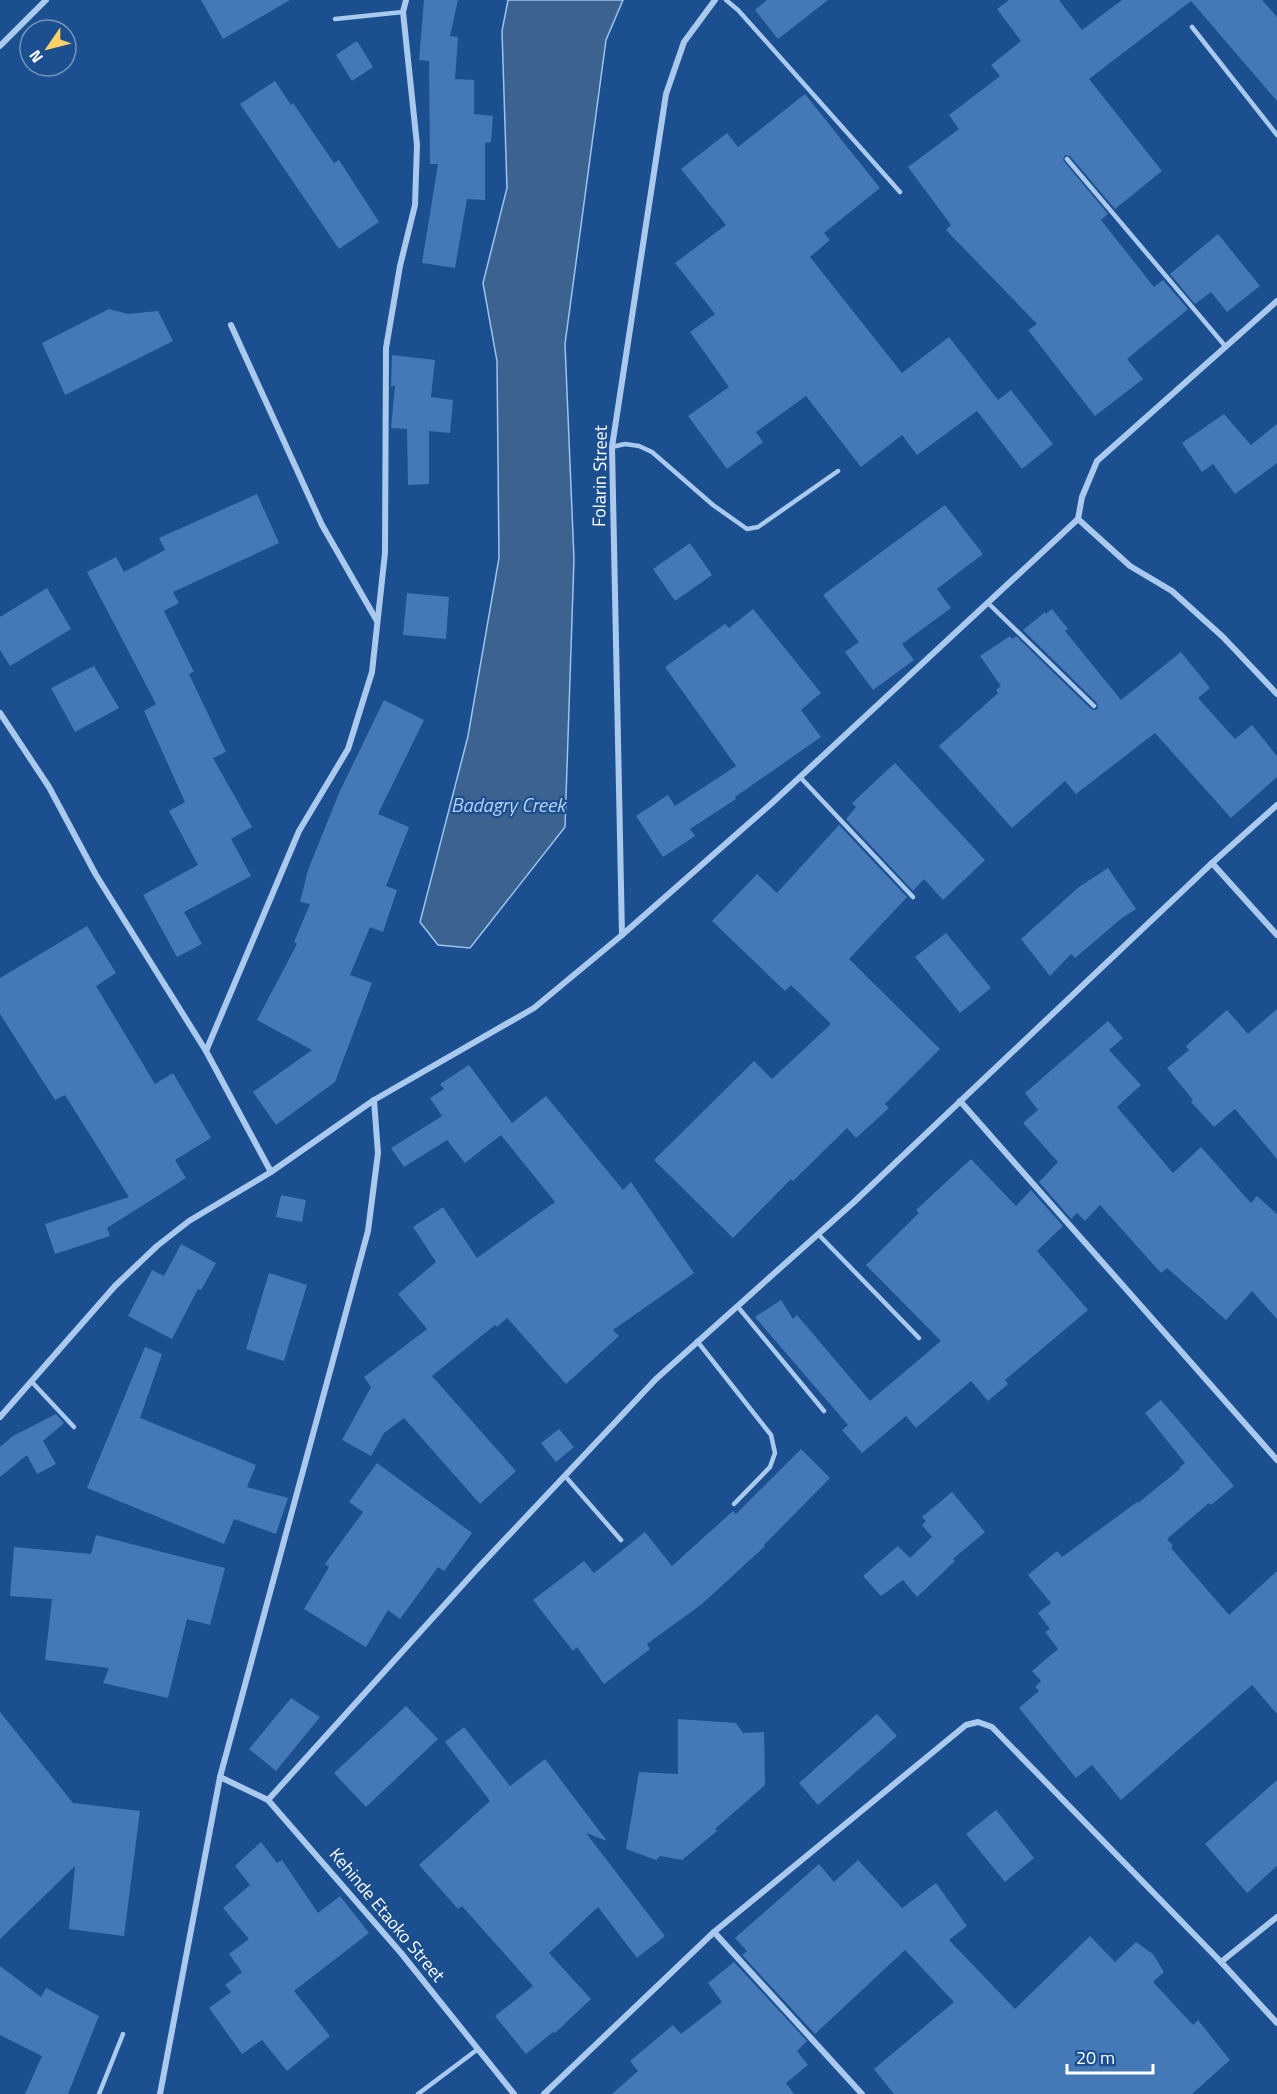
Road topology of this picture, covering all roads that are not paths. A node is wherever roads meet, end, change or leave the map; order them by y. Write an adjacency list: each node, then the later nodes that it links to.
1 (46, 0): 8 (street)
2 (406, 0): 5 (street)
3 (715, 0): 15 (street, Folarin Street)
4 (726, 0): 11 (lane)
5 (403, 12): 6 (lane); 19 (street)
6 (335, 19)
7 (1192, 27): 9 (lane)
8 (0, 46)
9 (1277, 135)
10 (1067, 159): 14 (lane)
11 (900, 192)
12 (1277, 301): 14 (street)
13 (231, 325): 19 (street)
14 (1226, 347): 17 (street)
15 (612, 447): 16 (lane); 27 (street, Folarin Street)
16 (838, 471)
17 (1078, 519): 18 (street); 20 (street)
18 (988, 603): 21 (lane); 23 (street)
19 (377, 621): 29 (street)
20 (1277, 694)
21 (1094, 706)
22 (0, 713): 29 (street)
23 (800, 777): 26 (lane); 27 (street)
24 (1277, 805): 25 (street)
25 (1212, 863): 28 (street); 31 (street)
26 (913, 897)
27 (622, 935): 30 (street)
28 (1277, 935)
29 (206, 1051): 32 (street)
30 (374, 1100): 32 (street); 45 (street)
31 (960, 1101): 33 (street); 41 (street)
32 (271, 1172): 37 (street)
33 (818, 1234): 34 (street); 35 (lane)
34 (738, 1307): 36 (street); 38 (lane)
35 (919, 1338)
36 (697, 1341): 42 (street); 43 (lane)
37 (30, 1381): 39 (street); 40 (lane)
38 (824, 1411)
39 (0, 1417)
40 (74, 1427)
41 (1277, 1460)
42 (565, 1476): 44 (lane); 46 (street)
43 (734, 1504)
44 (621, 1540)
45 (220, 1777): 46 (street, Kehinde Etaoko Street); 54 (street)
46 (268, 1800): 52 (street, Kehinde Etaoko Street)
47 (1277, 1917): 49 (street)
48 (714, 1932): 49 (street); 57 (street); 58 (street)
49 (1221, 1962): 50 (street)
50 (1277, 2023)
51 (123, 2034): 53 (lane)
52 (478, 2049): 55 (lane); 56 (street, Kehinde Etaoko Street)
53 (99, 2094)
54 (160, 2094)
55 (418, 2094)
56 (514, 2094)
57 (544, 2094)
58 (862, 2094)

